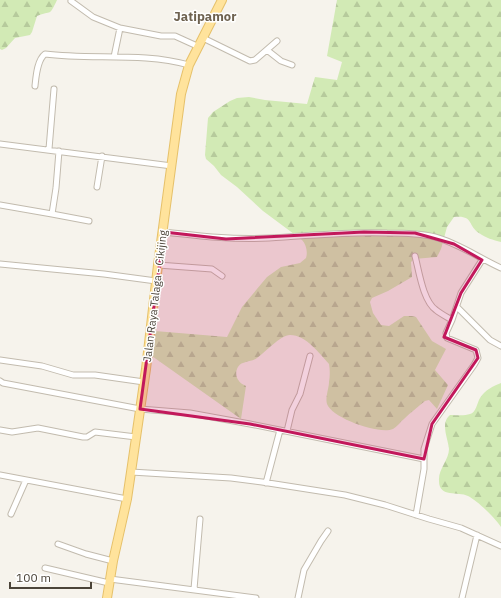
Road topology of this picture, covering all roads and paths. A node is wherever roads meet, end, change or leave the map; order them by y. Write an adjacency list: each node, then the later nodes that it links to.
1 (222, 0): 4 (main road, Jalan Raya Talaga - Cikijing)
2 (71, 1): 3 (street)
3 (120, 28): 6 (street); 8 (street)
4 (203, 38): 6 (main road, Jalan Raya Talaga - Cikijing); 7 (street)
5 (277, 41): 7 (street)
6 (197, 46): 9 (main road, Jalan Raya Talaga - Cikijing)
7 (267, 50): 10 (street)
8 (114, 57): 9 (street); 11 (street)
9 (189, 65): 17 (main road, Jalan Raya Talaga - Cikijing)
10 (292, 65)
11 (35, 86)
12 (54, 89): 14 (street)
13 (0, 144): 14 (street)
14 (49, 149): 15 (street)
15 (59, 151): 16 (street); 20 (street)
16 (102, 156): 17 (street); 18 (street)
17 (172, 166): 22 (main road, Jalan Raya Talaga - Cikijing)
18 (98, 186)
19 (0, 205): 20 (street)
20 (52, 214): 21 (street)
21 (89, 221)
22 (164, 232): 24 (street); 26 (main road, Jalan Raya Talaga - Cikijing)
23 (415, 256): 31 (street)
24 (482, 260): 27 (street); 30 (street)
25 (0, 264): 29 (street)
26 (158, 265): 28 (street); 29 (main road, Jalan Raya Talaga - Cikijing)
27 (501, 268)
28 (222, 276)
29 (156, 281): 36 (main road, Jalan Raya Talaga - Cikijing)
30 (457, 307): 31 (street); 32 (street)
31 (452, 320): 42 (street)
32 (501, 346)
33 (310, 356): 40 (street)
34 (0, 360): 36 (street)
35 (0, 381): 37 (street)
36 (144, 382): 37 (main road, Jalan Raya Talaga - Cikijing)
37 (140, 409): 39 (street); 41 (main road, Jalan Raya Talaga - Cikijing)
38 (0, 430): 41 (street)
39 (280, 430): 40 (street); 46 (street)
40 (287, 431): 42 (street)
41 (136, 437): 43 (main road, Jalan Raya Talaga - Cikijing)
42 (424, 459): 49 (street)
43 (131, 472): 46 (street); 47 (main road, Jalan Raya Talaga - Cikijing)
44 (0, 475): 45 (street)
45 (26, 480): 47 (street); 48 (street)
46 (266, 482): 49 (street)
47 (127, 499): 55 (main road, Jalan Raya Talaga - Cikijing)
48 (10, 514)
49 (416, 515): 52 (street)
50 (200, 519): 58 (street)
51 (328, 531): 61 (street)
52 (477, 535): 54 (street); 62 (street)
53 (58, 544): 55 (street)
54 (501, 546)
55 (113, 561): 57 (main road, Jalan Raya Talaga - Cikijing)
56 (45, 568): 57 (street)
57 (110, 581): 58 (street); 59 (main road, Jalan Raya Talaga - Cikijing)
58 (194, 589): 60 (street)
59 (107, 598)
60 (256, 598)
61 (298, 598)
62 (462, 598)

